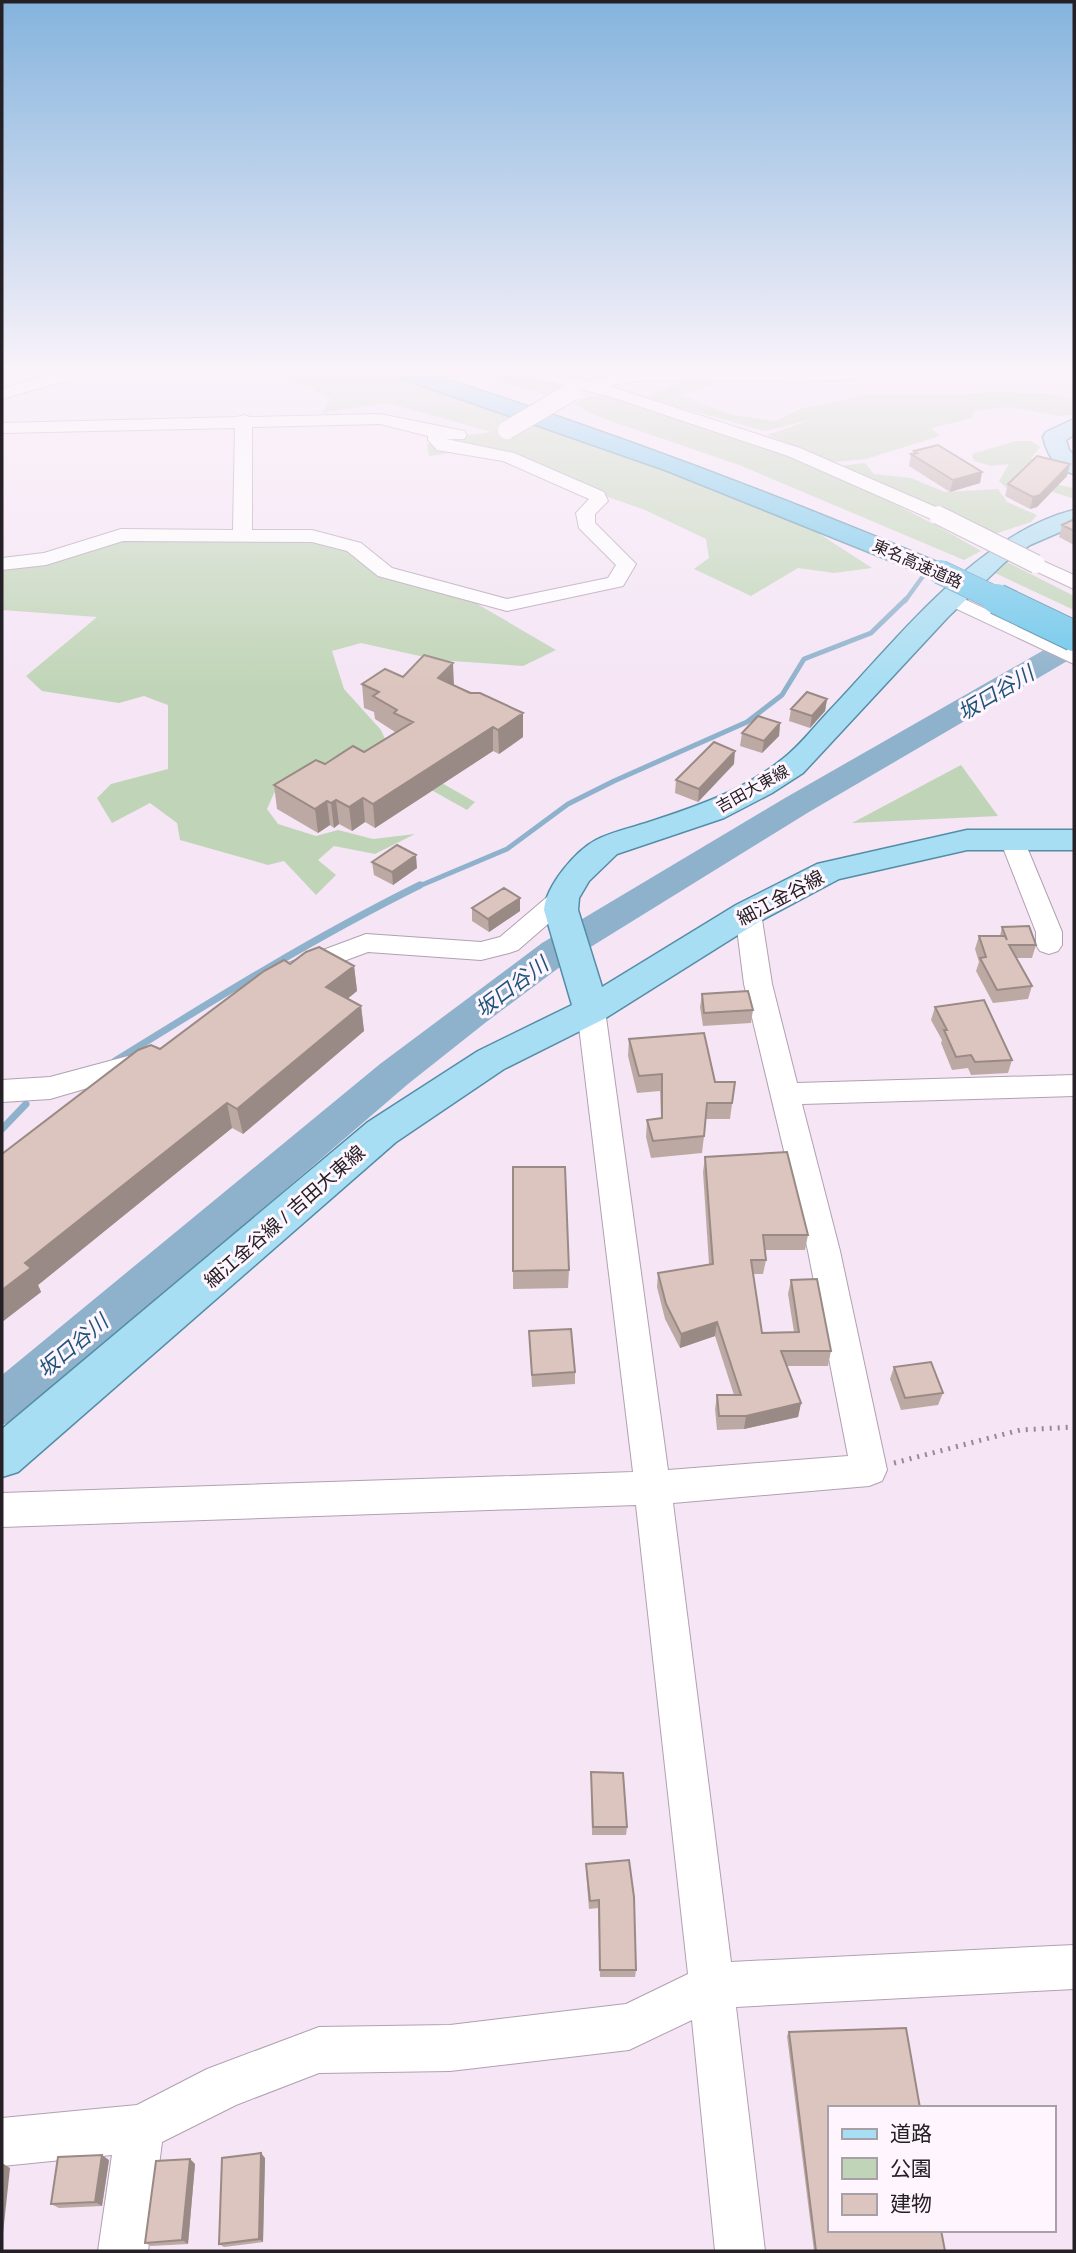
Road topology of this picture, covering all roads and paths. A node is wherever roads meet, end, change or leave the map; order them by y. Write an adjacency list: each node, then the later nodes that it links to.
1 (243, 477): 7 (street)
2 (551, 477): 7 (street)
3 (707, 477): 9 (highway, 東名高速道路)
4 (735, 477): 9 (highway, 東名高速道路)
5 (851, 477): 10 (street, bridge)
6 (1074, 517): 9 (main road, 吉田大東線)
7 (242, 534): 8 (street)
8 (2, 564)
9 (949, 581): 11 (highway, 東名高速道路); 12 (highway, 東名高速道路, bridge); 13 (street); 14 (street); 17 (main road, 吉田大東線)
10 (1074, 583)
11 (1074, 618)
12 (1074, 636)
13 (1074, 651)
14 (1074, 658)
15 (1012, 840): 16 (main road, 細江金谷線); 18 (main road, 細江金谷線); 19 (street)
16 (1074, 840)
17 (561, 904): 20 (street); 21 (main road)
18 (748, 913): 21 (main road, 細江金谷線); 25 (street)
19 (1049, 945)
20 (272, 979)
21 (589, 1001): 27 (main road, 細江金谷線 / 吉田大東線); 29 (street)
22 (167, 1054): 24 (street)
23 (1074, 1086): 25 (street)
24 (2, 1091)
25 (786, 1094): 28 (street)
26 (1074, 1427): 28 (path)
27 (2, 1457)
28 (869, 1469): 29 (street)
29 (654, 1488): 30 (street); 32 (street)
30 (2, 1510)
31 (1074, 1967): 32 (street)
32 (712, 1986): 33 (street); 36 (street)
33 (139, 2128): 34 (street); 35 (street)
34 (2, 2142)
35 (123, 2251)
36 (740, 2251)

